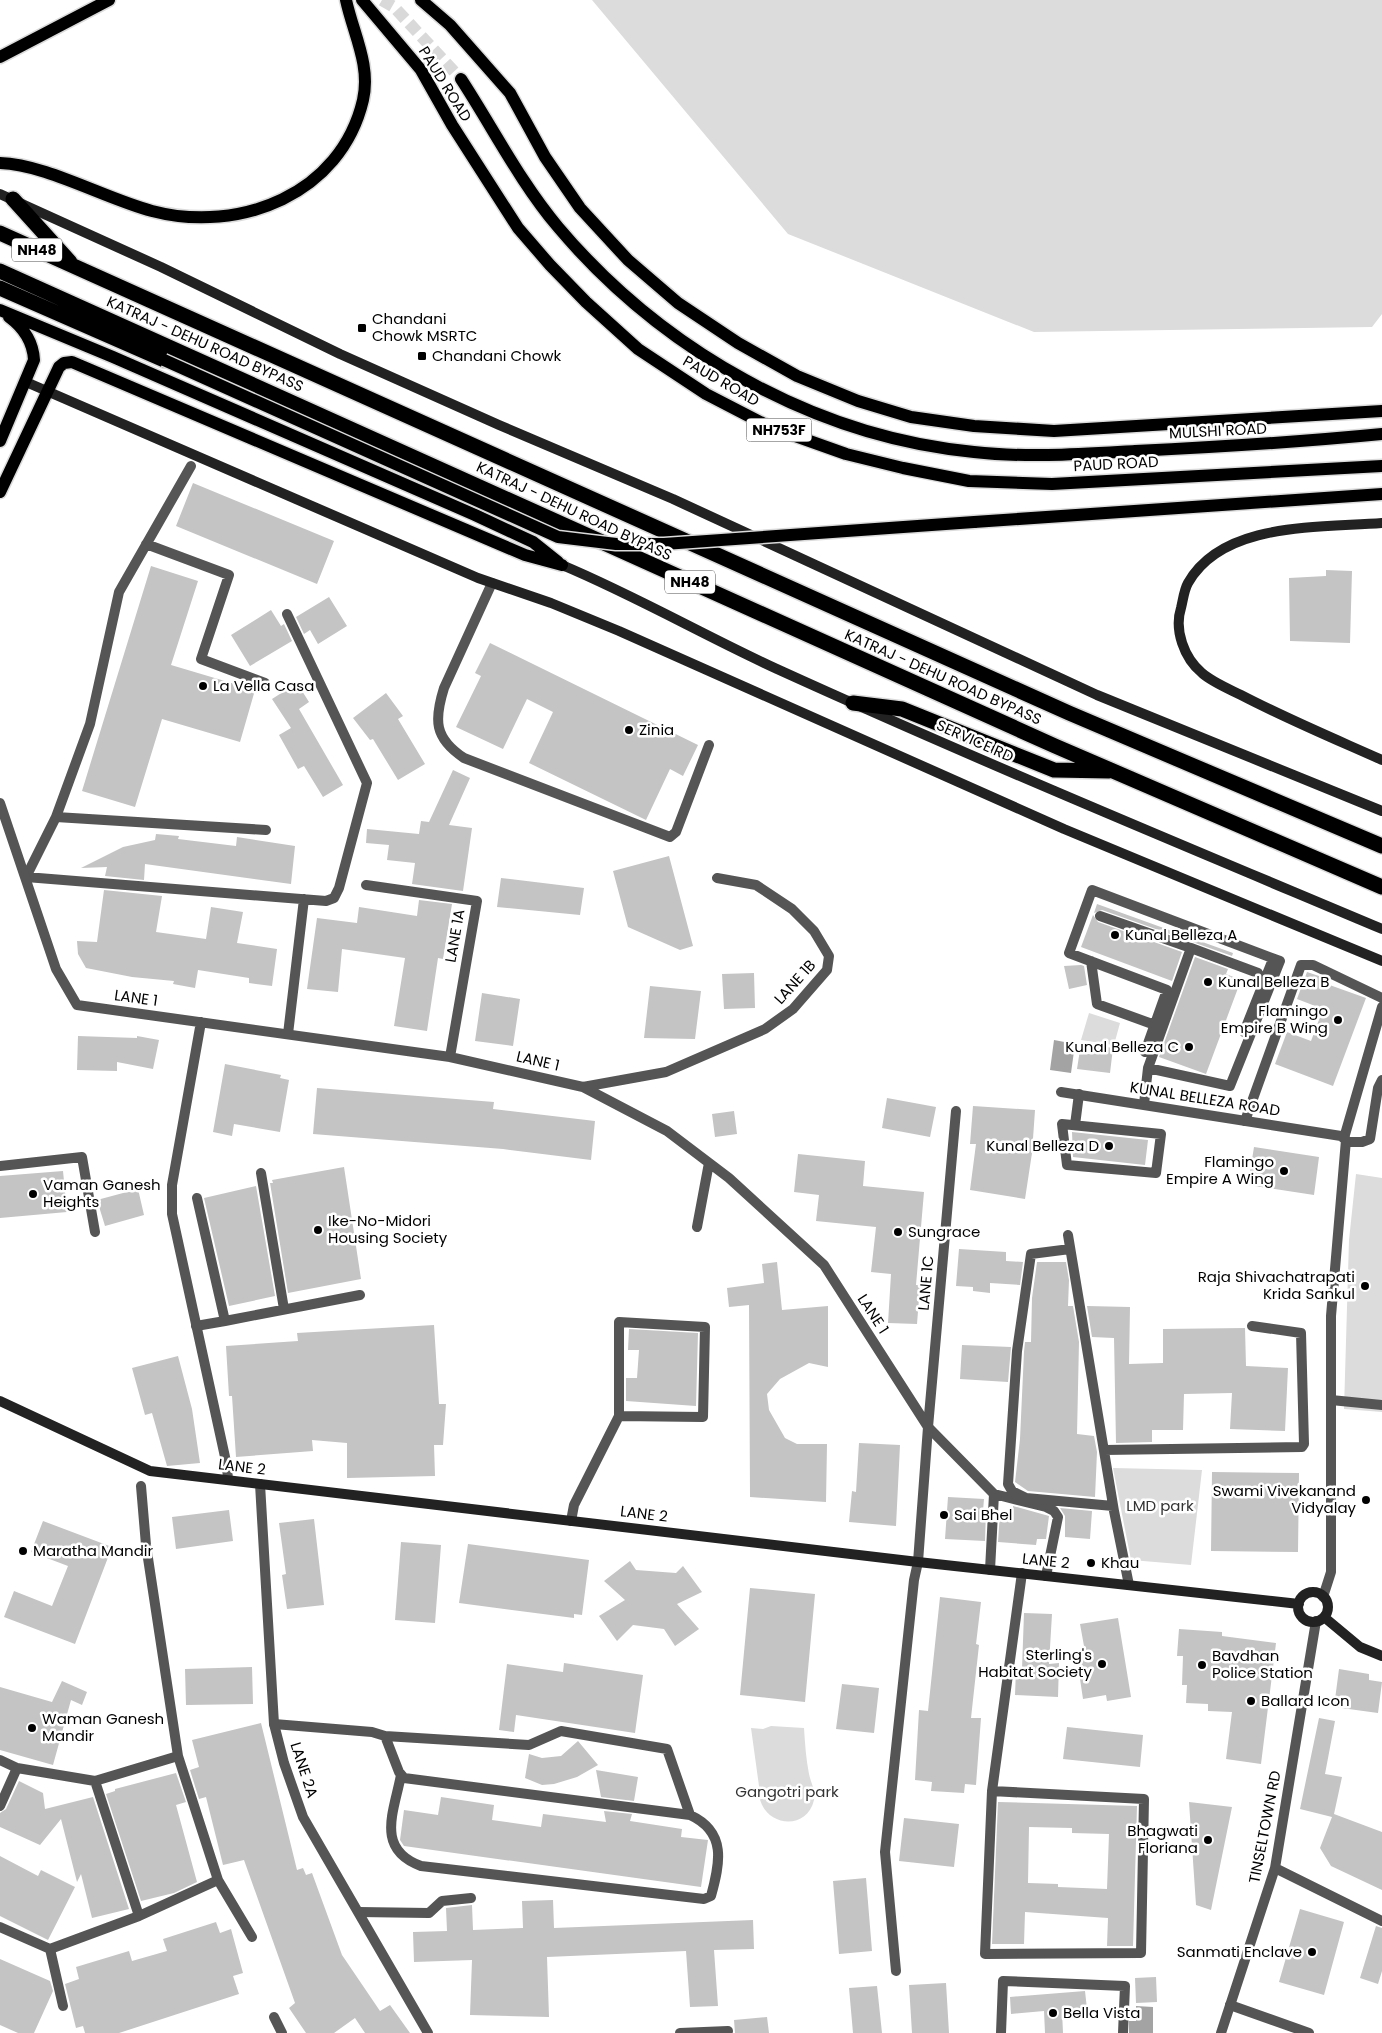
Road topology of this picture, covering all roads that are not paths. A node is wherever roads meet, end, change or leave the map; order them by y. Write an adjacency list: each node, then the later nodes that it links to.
1 (109, 0): 5 (main road)
2 (362, 0): 21 (main road, PAUD ROAD / NH753F)
3 (421, 0): 17 (main road)
4 (347, 5): 7 (main road)
5 (0, 58)
6 (461, 79): 18 (main road, MULSHI ROAD)
7 (0, 163)
8 (7, 196): 10 (highway); 35 (street)
9 (0, 233): 10 (highway, KATRAJ - DEHU ROAD BYPASS / NH48)
10 (74, 267): 38 (highway, KATRAJ - DEHU ROAD BYPASS / NH48)
11 (0, 271): 33 (highway, KATRAJ - DEHU ROAD BYPASS / NH48)
12 (0, 288): 14 (highway)
13 (0, 310): 15 (main road); 26 (main road)
14 (164, 360): 23 (main road, bridge)
15 (26, 382): 16 (street); 19 (main road)
16 (47, 391): 22 (main road); 26 (main road); 27 (street)
17 (1382, 411)
18 (1382, 434)
19 (0, 441)
20 (191, 466): 25 (street)
21 (1382, 466)
22 (0, 492)
23 (1382, 494)
24 (1382, 523): 32 (street)
25 (146, 544): 29 (street); 36 (street)
26 (562, 565): 30 (street, SERVICE RD)
27 (492, 583): 31 (street); 49 (street)
28 (287, 614): 43 (street)
29 (265, 683)
30 (853, 703): 33 (highway); 45 (street, SERVICE RD)
31 (709, 745)
32 (1382, 760)
33 (1116, 771): 42 (highway, KATRAJ - DEHU ROAD BYPASS / NH48)
34 (0, 803): 39 (street, LANE 1)
35 (1382, 811)
36 (56, 817): 37 (street); 39 (street)
37 (266, 830)
38 (1382, 846)
39 (26, 877): 43 (street); 53 (street, LANE 1)
40 (717, 878): 61 (street, LANE 1B)
41 (366, 886): 57 (street, LANE 1A)
42 (1382, 887)
43 (304, 899): 55 (street)
44 (1100, 916): 46 (street)
45 (1382, 929)
46 (1191, 948): 50 (street); 58 (street)
47 (1274, 959): 48 (street); 58 (street); 59 (street)
48 (1091, 961): 54 (street); 54 (street)
49 (1382, 961)
50 (1258, 973)
51 (1382, 998): 66 (street)
52 (1382, 1007): 68 (street)
53 (201, 1022): 55 (street, LANE 1); 80 (street)
54 (1155, 1024): 56 (street)
55 (288, 1034): 57 (street, LANE 1)
56 (1145, 1052)
57 (450, 1057): 61 (street, LANE 1)
58 (1148, 1068): 64 (street)
59 (1227, 1075)
60 (1382, 1080): 68 (street, KUNAL BELLEZA ROAD)
61 (583, 1087): 69 (street, LANE 1)
62 (1061, 1092): 63 (street, KUNAL BELLEZA ROAD)
63 (1079, 1094): 64 (street, KUNAL BELLEZA ROAD); 67 (street)
64 (1144, 1104): 66 (street, KUNAL BELLEZA ROAD)
65 (956, 1111): 86 (street, LANE 1C)
66 (1245, 1121): 68 (street, KUNAL BELLEZA ROAD)
67 (1075, 1125): 67 (street)
68 (1345, 1140): 82 (street)
69 (709, 1163): 73 (street); 86 (street, LANE 1)
70 (0, 1166): 74 (street)
71 (261, 1173): 78 (street)
72 (197, 1198): 79 (street)
73 (697, 1227)
74 (95, 1232)
75 (1068, 1235): 76 (street)
76 (1070, 1249): 87 (street); 92 (street)
77 (360, 1295): 78 (street)
78 (284, 1309): 79 (street)
79 (224, 1320): 80 (street)
80 (196, 1326): 88 (street)
81 (1252, 1326): 87 (street)
82 (1331, 1400): 84 (street); 99 (street)
83 (0, 1401): 88 (street, LANE 2)
84 (1382, 1405)
85 (619, 1416): 85 (street); 93 (street)
86 (928, 1427): 91 (street, LANE 1); 94 (street)
87 (1104, 1450): 92 (street)
88 (228, 1480): 89 (street, LANE 2)
89 (260, 1484): 93 (street, LANE 2); 103 (street, LANE 2A)
90 (141, 1486): 105 (street)
91 (994, 1494): 95 (street); 97 (street)
92 (1113, 1506): 98 (street)
93 (571, 1521): 94 (street, LANE 2)
94 (918, 1562): 95 (street, LANE 2); 122 (street)
95 (990, 1570): 96 (street, LANE 2)
96 (1022, 1573): 97 (street, LANE 2); 110 (street)
97 (1046, 1576): 98 (street, LANE 2)
98 (1129, 1585): 100 (street, LANE 2)
99 (1323, 1597): 100 (street); 101 (street)
100 (1299, 1604): 101 (street)
101 (1320, 1619): 102 (street); 113 (street, TINSELTOWN RD)
102 (1382, 1656)
103 (274, 1724): 104 (street); 116 (street, LANE 2A)
104 (386, 1736): 108 (street); 112 (street)
105 (178, 1756): 109 (street); 114 (street)
106 (0, 1760): 107 (street)
107 (17, 1768): 109 (street); 111 (street)
108 (401, 1775): 112 (street); 112 (street)
109 (95, 1782): 117 (street)
110 (992, 1791): 110 (street)
111 (0, 1806)
112 (690, 1815)
113 (1275, 1868): 118 (street); 123 (street, TINSELTOWN RD)
114 (218, 1880): 117 (street); 120 (street)
115 (471, 1898): 116 (street)
116 (358, 1912): 128 (street, LANE 2A)
117 (139, 1916): 121 (street)
118 (1382, 1921)
119 (0, 1927): 121 (street)
120 (252, 1937)
121 (50, 1949): 124 (street)
122 (896, 1971)
123 (1230, 2005): 132 (street, TINSELTOWN RD); 133 (street)
124 (63, 2006)
125 (274, 2018): 127 (street)
126 (728, 2031): 129 (street)
127 (282, 2033)
128 (428, 2033)
129 (680, 2033)
130 (1001, 2033): 131 (street)
131 (1123, 2033)
132 (1221, 2033)
133 (1309, 2033)

